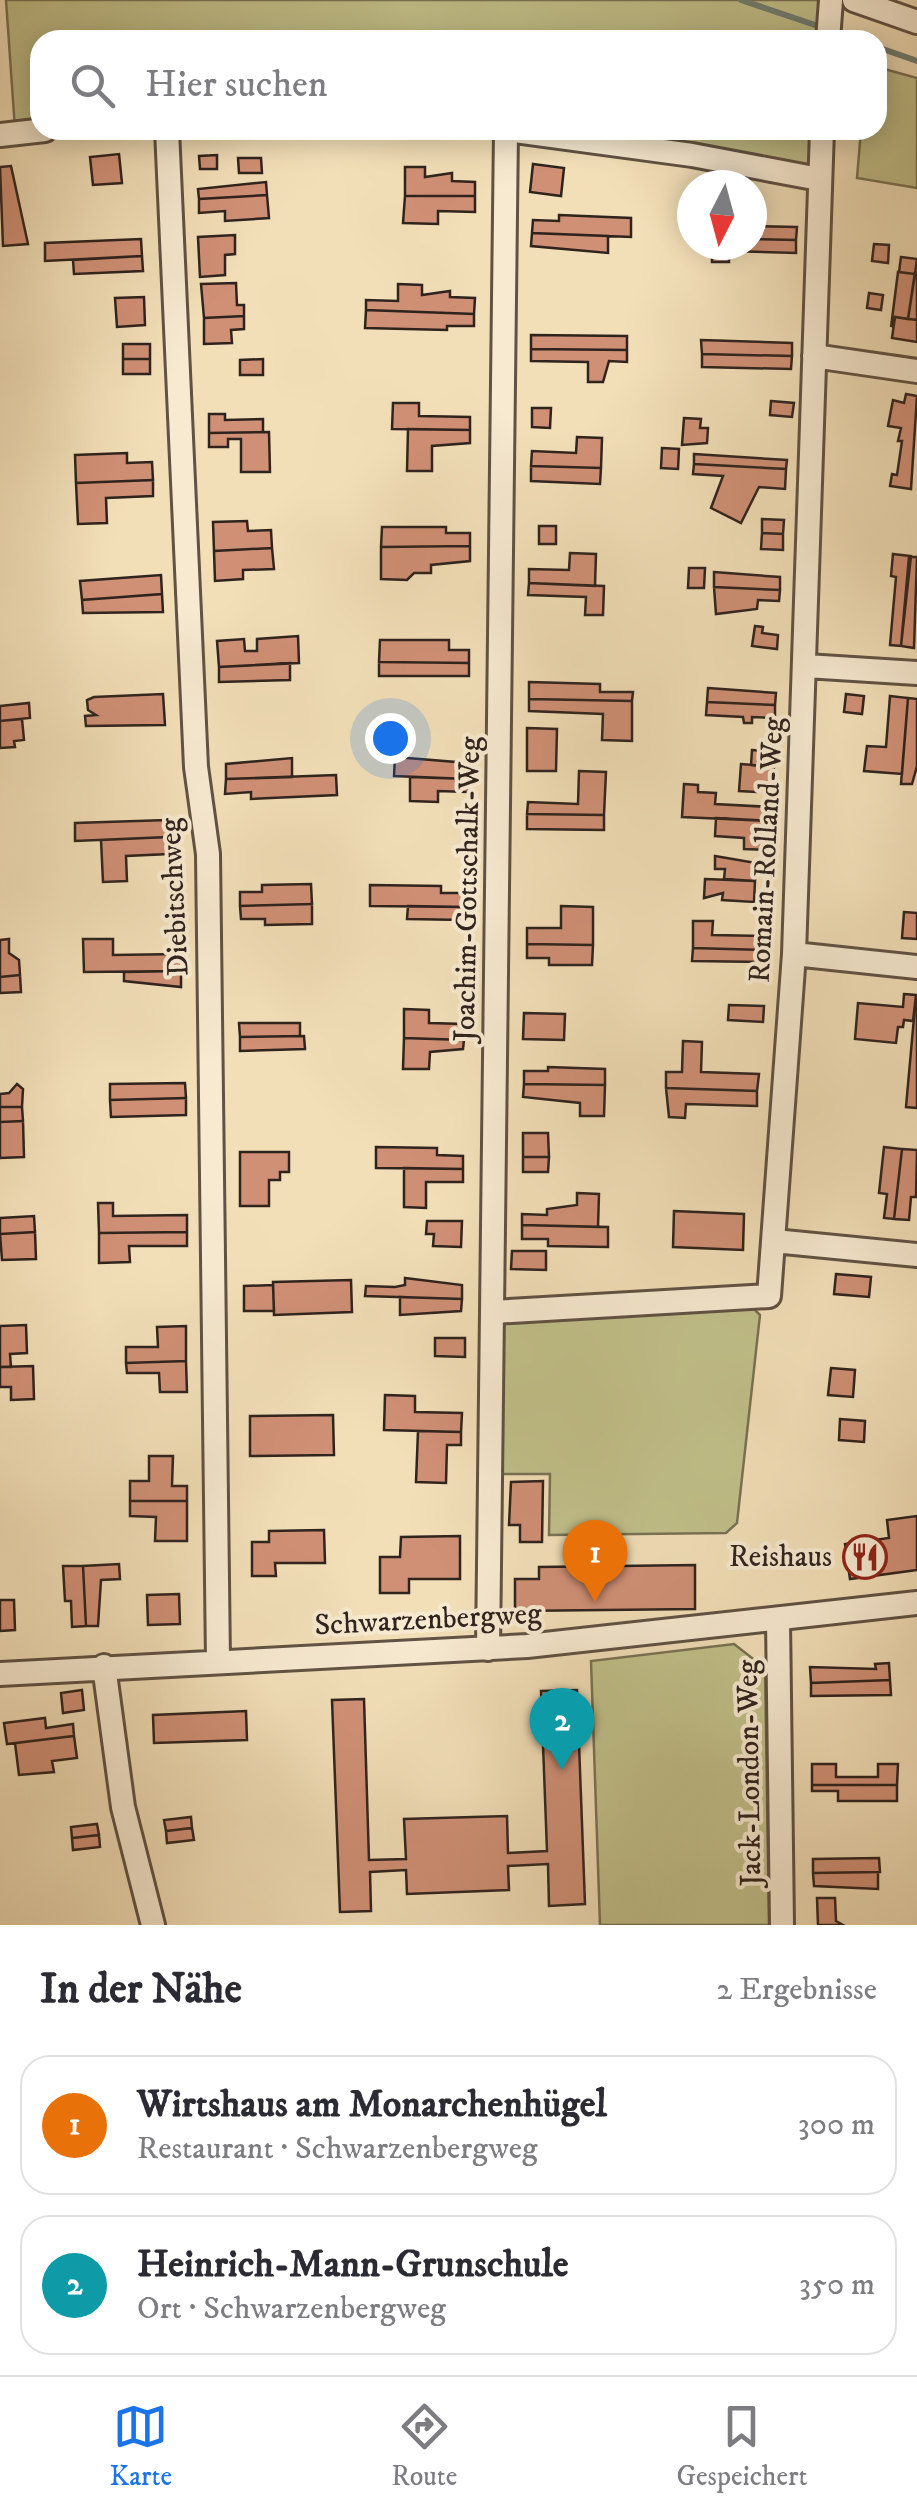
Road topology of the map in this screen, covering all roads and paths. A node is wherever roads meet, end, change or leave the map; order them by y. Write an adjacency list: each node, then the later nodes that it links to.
1 (831, 0): 4 (street)
2 (854, 0): 3 (street)
3 (917, 22)
4 (829, 30)
5 (30, 132): 6 (street)
6 (0, 136)
7 (167, 140): 24 (street, Diebitschweg)
8 (507, 140): 20 (street, Joachim-Gottschalk-Weg)
9 (581, 140): 11 (street)
10 (821, 140): 11 (street, Romain-Rolland-Weg)
11 (819, 179): 12 (street, Romain-Rolland-Weg)
12 (814, 356): 13 (street); 14 (street, Romain-Rolland-Weg)
13 (917, 371)
14 (806, 666): 15 (street); 16 (street, Romain-Rolland-Weg)
15 (917, 673)
16 (794, 954): 17 (street); 18 (street, Romain-Rolland-Weg)
17 (917, 967)
18 (774, 1241): 19 (street); 20 (street, Romain-Rolland-Weg)
19 (917, 1255)
20 (493, 1312): 23 (street, Joachim-Gottschalk-Weg)
21 (917, 1603): 22 (street, Schwarzenbergweg)
22 (778, 1620): 23 (street, Schwarzenbergweg); 28 (street, Jack-London-Weg)
23 (488, 1649): 24 (street, Schwarzenbergweg)
24 (218, 1661): 25 (street, Schwarzenbergweg)
25 (104, 1666): 26 (street, Schwarzenbergweg); 27 (street)
26 (0, 1674)
27 (152, 1925)
28 (782, 1925)

